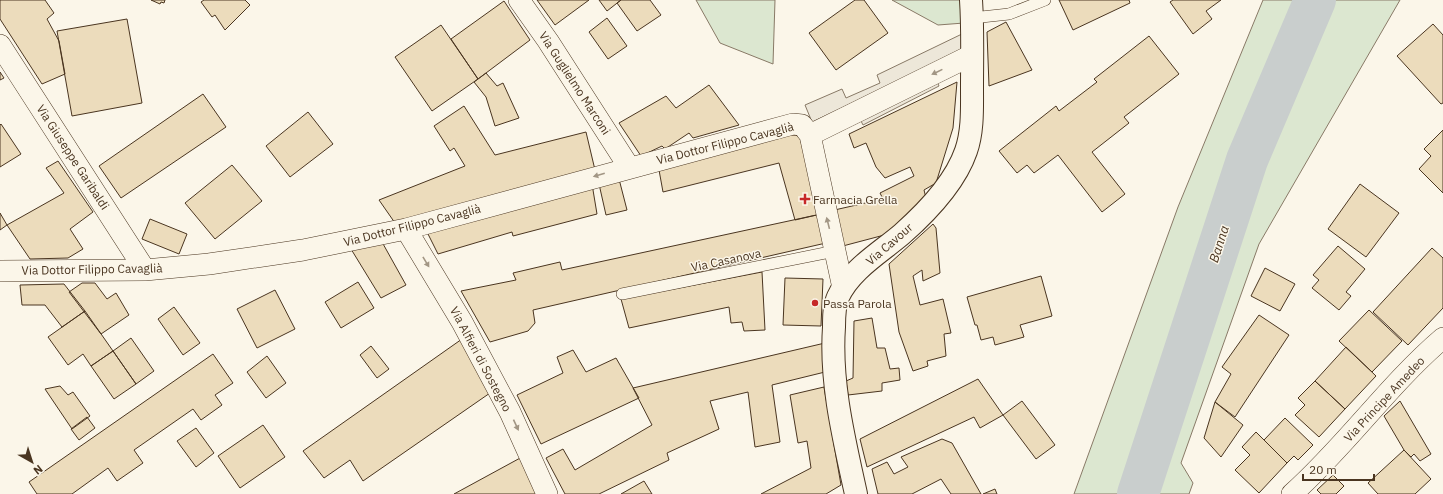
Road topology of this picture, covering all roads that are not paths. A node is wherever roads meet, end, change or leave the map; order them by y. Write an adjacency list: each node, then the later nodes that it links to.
1 (519, 0): 7 (street, Via Guglielmo Marconi)
2 (1045, 0): 3 (lane)
3 (971, 9): 5 (street, Via Cavour)
4 (0, 45): 10 (street, Via Giuseppe Garibaldi)
5 (972, 55): 6 (street, Via Dottor Filippo Cavaglià, one-way to 6); 12 (street, Via Cavour)
6 (810, 135): 7 (street, Via Dottor Filippo Cavaglià); 9 (street, Via Dottor Filippo Cavaglià, one-way to 6)
7 (629, 167): 8 (street, Via Dottor Filippo Cavaglià, one-way to 8)
8 (406, 229): 10 (street, Via Dottor Filippo Cavaglià); 15 (street, Via Alfieri di Sostegno, one-way to 15)
9 (835, 251): 12 (street, Via Dottor Filippo Cavaglià); 13 (lane, Via Casanova)
10 (145, 270): 11 (street, Via Dottor Filippo Cavaglià)
11 (0, 271)
12 (843, 288): 16 (street, Via Cavour)
13 (622, 294)
14 (1443, 338): 17 (street, Via Principe Amedeo)
15 (547, 494)
16 (856, 494)
17 (1292, 494)

